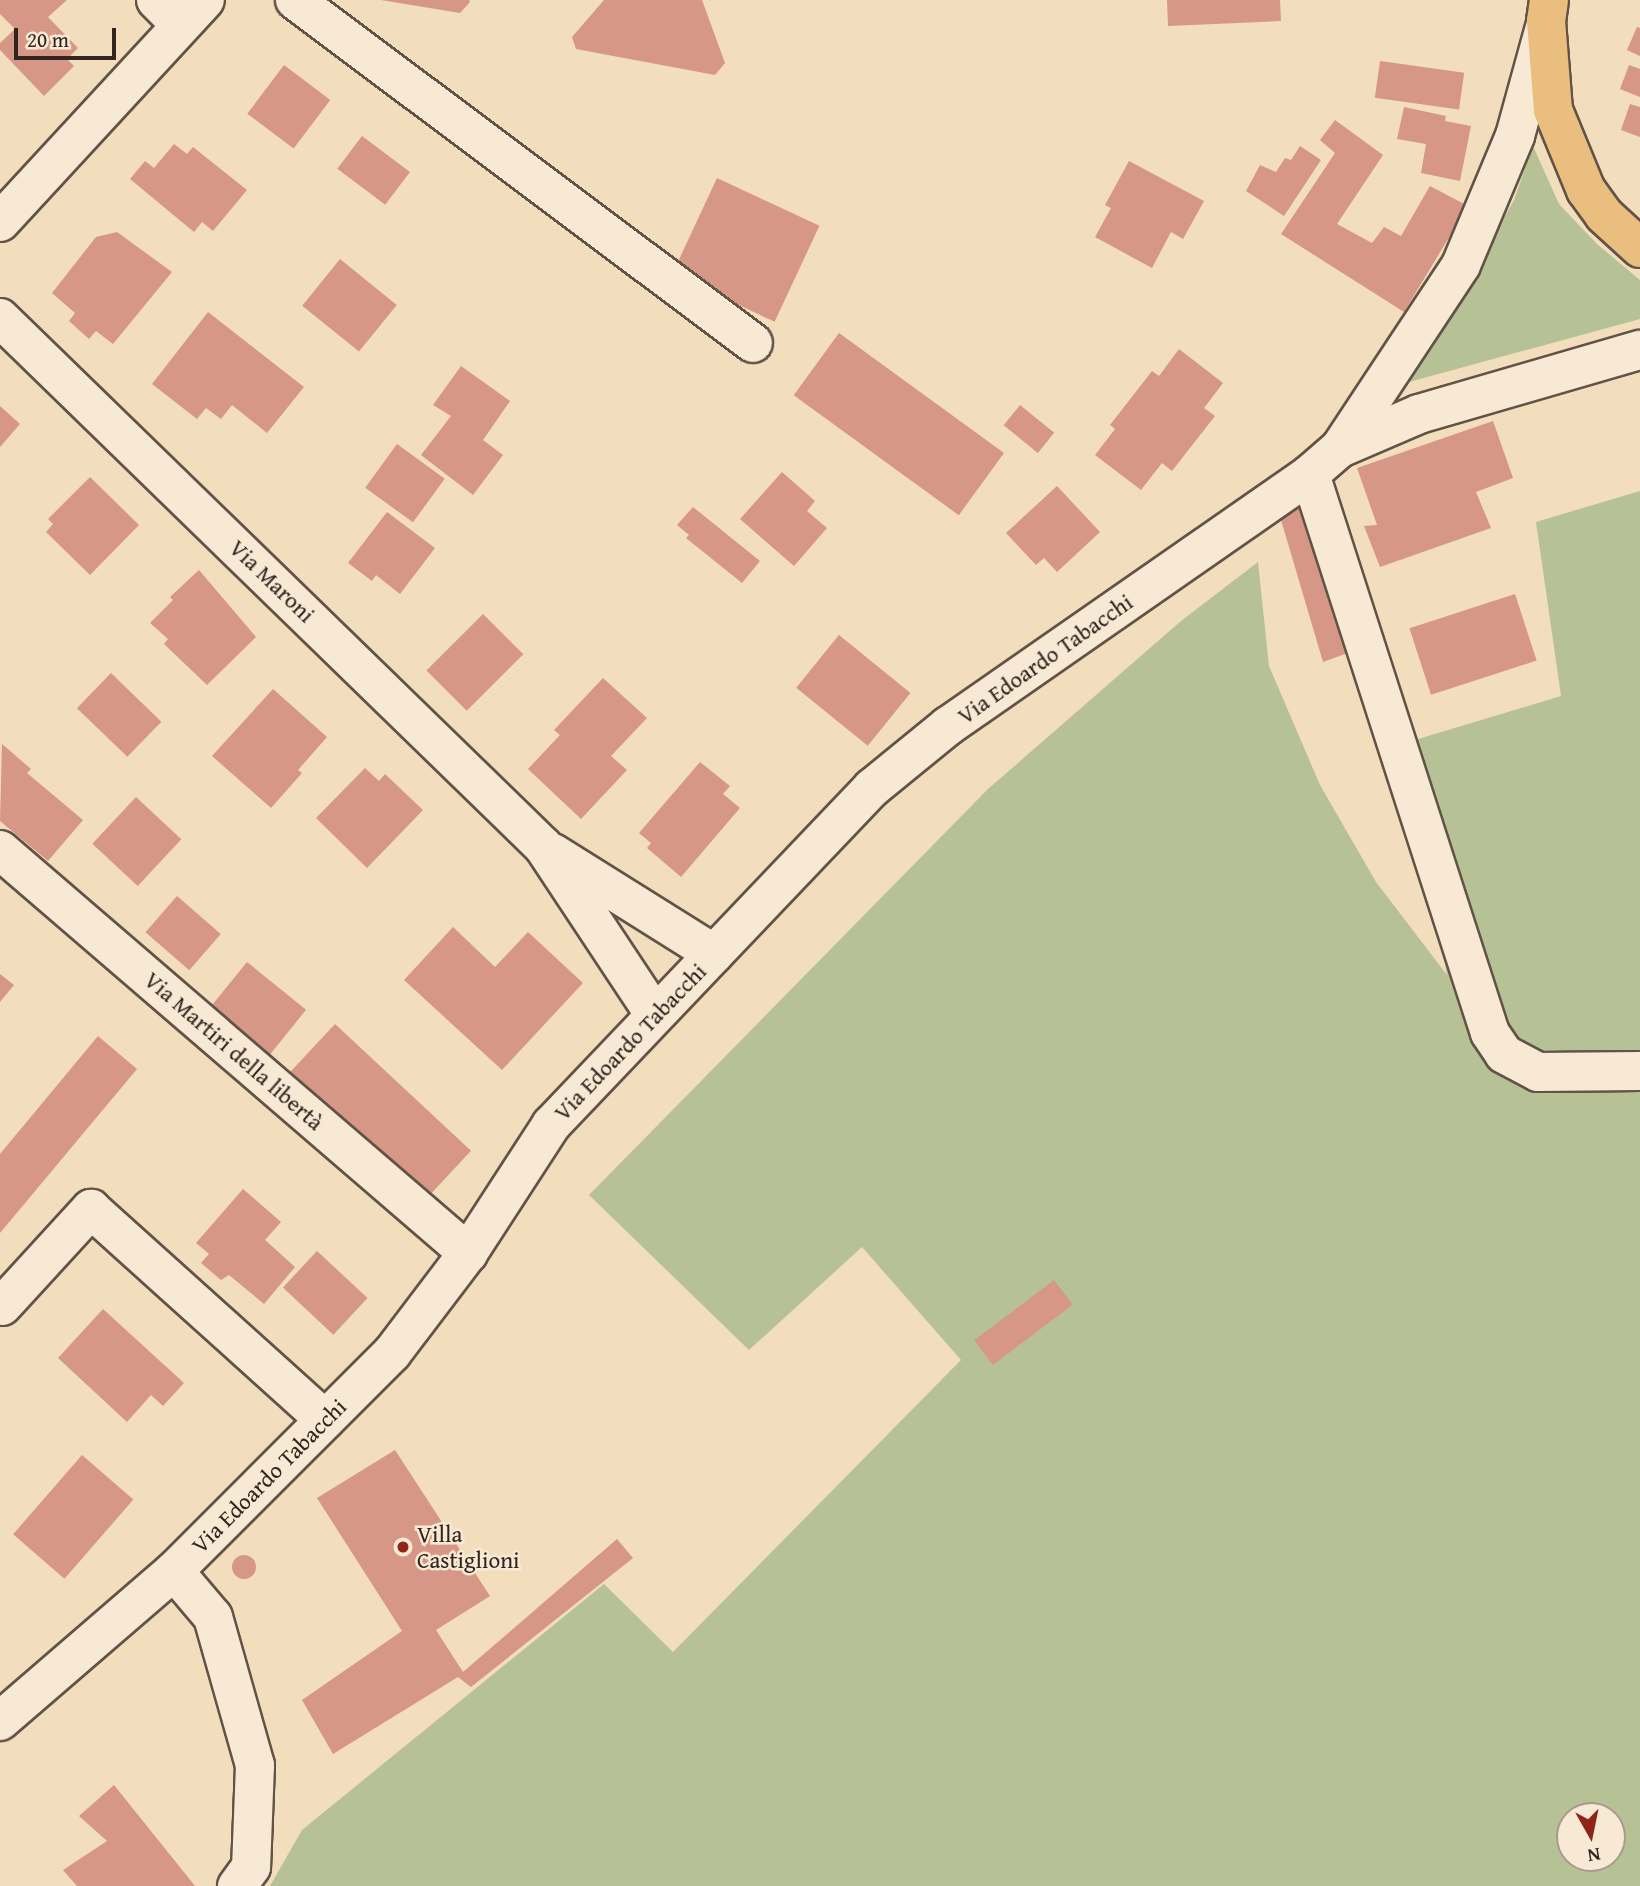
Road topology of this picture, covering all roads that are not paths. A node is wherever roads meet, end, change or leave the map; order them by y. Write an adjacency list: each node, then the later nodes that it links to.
1 (295, 0): 7 (street)
2 (181, 8): 4 (street)
3 (1547, 11): 5 (main road); 9 (street, Via Edoardo Tabacchi)
4 (0, 222)
5 (1640, 248)
6 (0, 318): 11 (street, Via Maroni)
7 (753, 343)
8 (1640, 350): 9 (street, Via Edoardo Tabacchi)
9 (1340, 447): 10 (street, Via Edoardo Tabacchi)
10 (1310, 474): 13 (street, Via Edoardo Tabacchi); 15 (street)
11 (543, 846): 13 (street, Via Maroni); 14 (street, Via Maroni)
12 (0, 850): 16 (street, Via Martiri della libertà)
13 (714, 954): 14 (street, Via Edoardo Tabacchi)
14 (654, 1014): 16 (street, Via Edoardo Tabacchi)
15 (1640, 1071)
16 (468, 1253): 18 (street, Via Edoardo Tabacchi)
17 (2, 1306): 18 (street)
18 (325, 1420): 19 (street, Via Edoardo Tabacchi)
19 (174, 1571): 20 (street, Via Edoardo Tabacchi); 21 (street)
20 (0, 1721)
21 (237, 1886)

